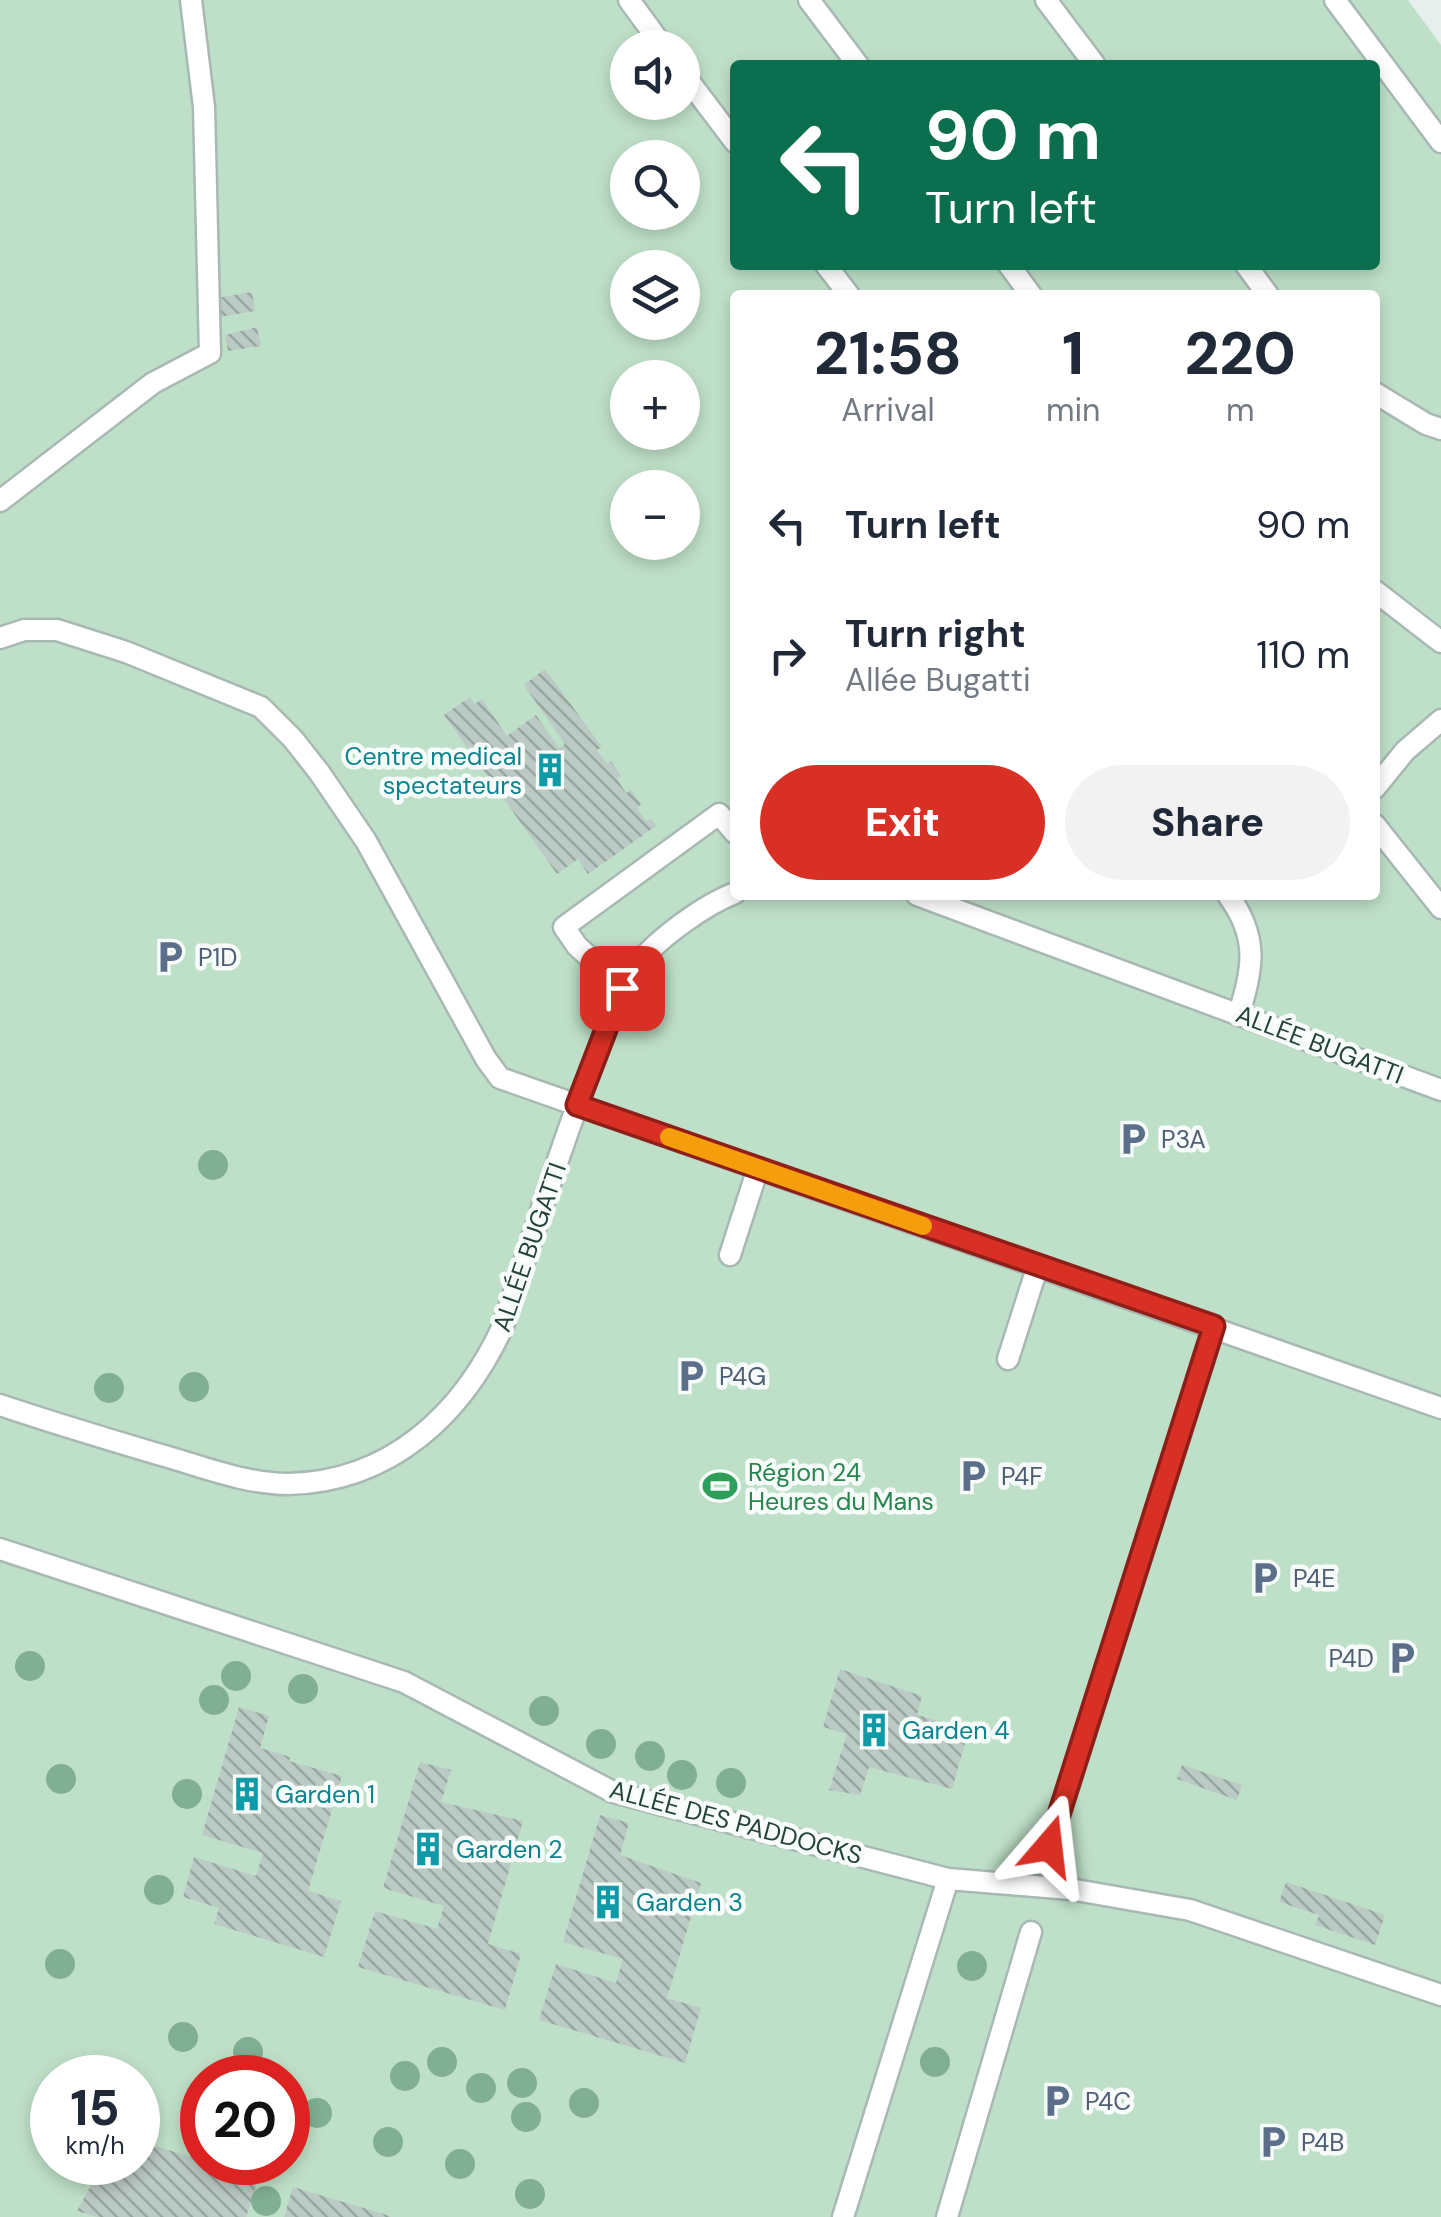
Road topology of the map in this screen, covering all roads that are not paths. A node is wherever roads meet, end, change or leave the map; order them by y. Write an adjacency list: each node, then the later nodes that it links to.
1 (191, 0): 18 (lane)
2 (629, 0): 6 (lane)
3 (808, 0): 7 (lane)
4 (1046, 0): 8 (lane)
5 (1335, 0): 10 (lane)
6 (651, 30)
7 (854, 60)
8 (1091, 60)
9 (1380, 60): 13 (lane)
10 (1380, 60)
11 (700, 96): 12 (lane)
12 (730, 135)
13 (1441, 142)
14 (1012, 270): 15 (lane)
15 (1027, 290)
16 (1380, 395): 17 (lane)
17 (1441, 430)
18 (0, 500)
19 (1380, 594): 21 (lane)
20 (0, 638): 33 (lane)
21 (1441, 642)
22 (1441, 720): 23 (lane)
23 (1380, 782)
24 (730, 827): 30 (lane)
25 (1380, 831): 29 (lane)
26 (730, 896): 30 (lane, ALLÉE BUGATTI)
27 (931, 900): 31 (lane, ALLÉE BUGATTI)
28 (1231, 900): 31 (lane)
29 (1441, 908)
30 (622, 988): 33 (lane, ALLÉE BUGATTI)
31 (1239, 1013): 32 (lane, ALLÉE BUGATTI)
32 (1441, 1090)
33 (577, 1105): 34 (lane); 39 (lane, ALLÉE BUGATTI)
34 (758, 1168): 35 (lane); 36 (lane)
35 (730, 1254)
36 (1038, 1266): 37 (lane); 38 (lane)
37 (1214, 1326): 40 (lane); 42 (lane)
38 (1008, 1359)
39 (0, 1405)
40 (1441, 1408)
41 (0, 1548): 43 (lane, ALLÉE DES PADDOCKS)
42 (1049, 1846)
43 (948, 1879): 45 (lane, ALLÉE DES PADDOCKS); 46 (lane)
44 (1031, 1932): 47 (lane)
45 (1441, 1995)
46 (844, 2217)
47 (947, 2217)

